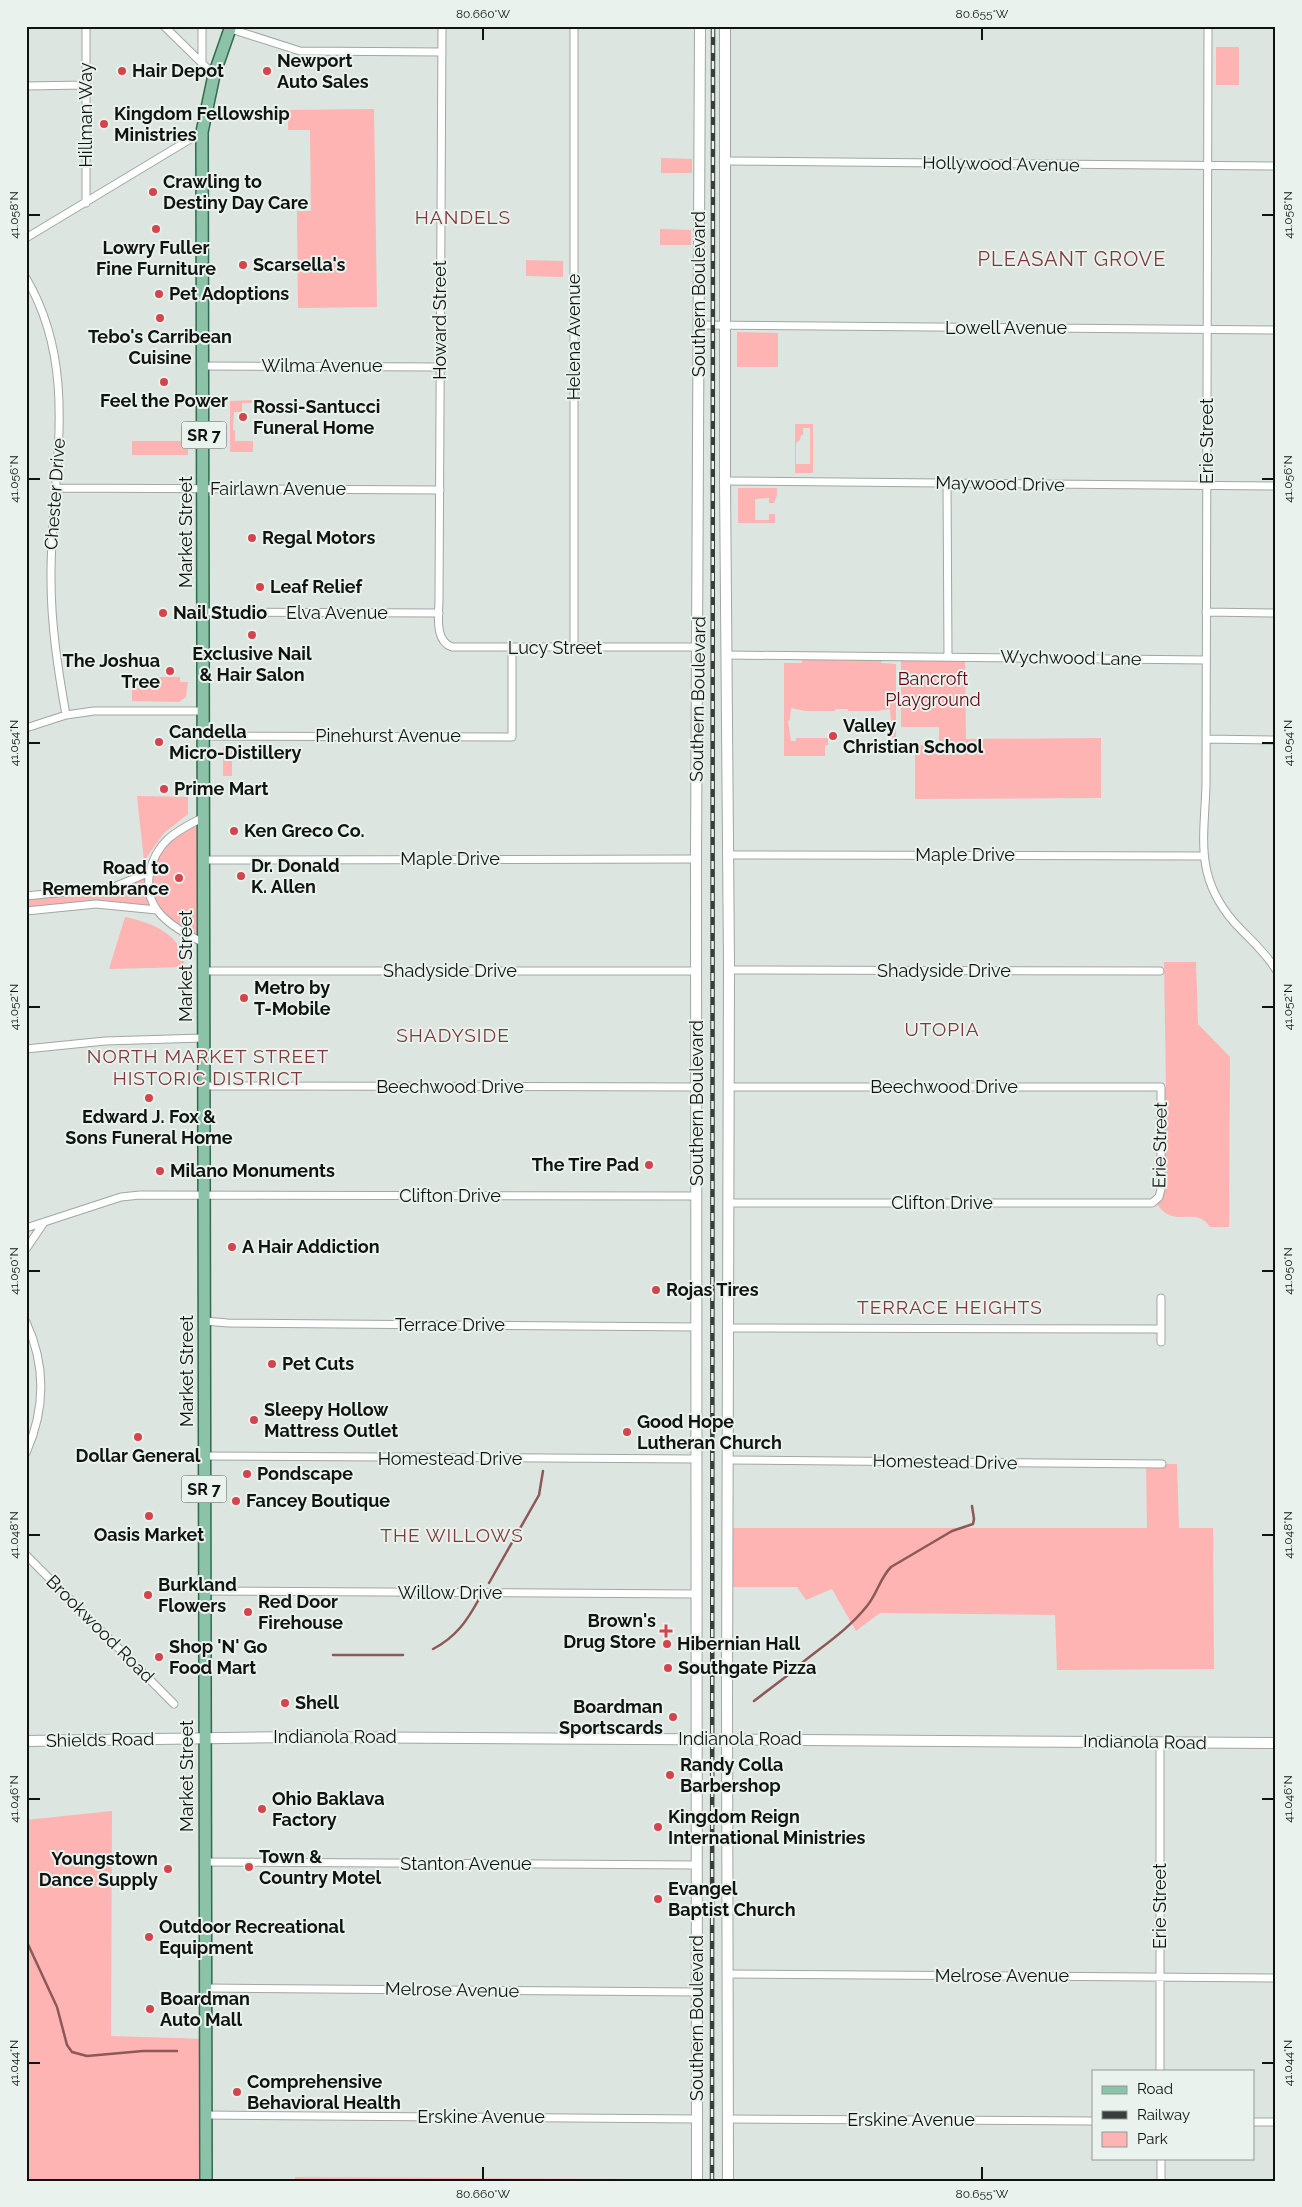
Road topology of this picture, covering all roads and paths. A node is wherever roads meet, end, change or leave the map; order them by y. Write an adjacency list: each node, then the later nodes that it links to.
1 (86, 26): 13 (street, Hillman Way)
2 (164, 26): 11 (street)
3 (202, 26): 11 (street)
4 (442, 26): 10 (street, Howard Street)
5 (574, 26): 41 (street, Helena Avenue)
6 (700, 26): 22 (street, Southern Boulevard)
7 (725, 26): 16 (street, Southern Boulevard)
8 (1208, 26): 17 (street, Erie Street)
9 (231, 28): 10 (street); 12 (main road, Market Street / SR 7)
10 (442, 52): 27 (street, Howard Street)
11 (202, 63): 12 (street)
12 (214, 75): 15 (main road, Market Street / SR 7)
13 (86, 85): 14 (street); 19 (street, Hillman Way)
14 (26, 86)
15 (202, 132): 19 (street); 26 (main road, Market Street / SR 7)
16 (725, 161): 17 (street, Hollywood Avenue); 23 (street, Southern Boulevard)
17 (1208, 166): 18 (street, Hollywood Avenue); 24 (street, Erie Street)
18 (1276, 166)
19 (86, 203): 20 (street)
20 (26, 238)
21 (26, 278): 32 (street, Chester Drive)
22 (699, 325): 23 (street, Lowell Avenue); 39 (street, Southern Boulevard)
23 (725, 325): 24 (street, Lowell Avenue); 28 (street, Southern Boulevard)
24 (1207, 329): 25 (street, Lowell Avenue); 30 (street, Erie Street)
25 (1276, 330)
26 (204, 366): 27 (street, Wilma Avenue); 33 (main road, Market Street / SR 7)
27 (440, 367): 34 (street, Howard Street)
28 (725, 481): 29 (street, Maywood Drive); 42 (street, Southern Boulevard)
29 (947, 483): 30 (street, Maywood Drive); 43 (street)
30 (1207, 485): 31 (street, Maywood Drive); 36 (street, Erie Street)
31 (1276, 486)
32 (57, 488): 33 (street, Fairlawn Avenue); 46 (street, Chester Drive)
33 (204, 489): 34 (street, Fairlawn Avenue); 35 (main road, Market Street / SR 7)
34 (440, 490): 37 (street, Howard Street)
35 (204, 612): 37 (street, Elva Avenue); 45 (main road, Market Street / SR 7)
36 (1206, 612): 38 (street); 44 (street, Erie Street)
37 (439, 613): 40 (street, Lucy Street)
38 (1276, 613)
39 (698, 647): 41 (street, Lucy Street); 54 (street, Southern Boulevard)
40 (512, 648): 41 (street, Lucy Street); 48 (street, Pinehurst Avenue)
41 (574, 648)
42 (727, 655): 43 (street, Wychwood Lane); 52 (street, Southern Boulevard)
43 (948, 657): 44 (street, Wychwood Lane)
44 (1206, 660): 49 (street, Erie Street)
45 (204, 711): 46 (street); 48 (main road, Market Street / SR 7)
46 (66, 715): 47 (street)
47 (26, 728)
48 (204, 736): 51 (main road, Market Street / SR 7)
49 (1206, 739): 50 (street); 53 (street, Erie Street)
50 (1276, 740)
51 (204, 816): 55 (main road, Market Street / SR 7); 56 (street)
52 (728, 855): 53 (street, Maple Drive); 62 (street, Southern Boulevard)
53 (1203, 856): 63 (street, Erie Street)
54 (696, 859): 55 (street, Maple Drive); 61 (street, Southern Boulevard)
55 (204, 860): 60 (main road, Market Street / SR 7)
56 (150, 872): 57 (street); 58 (street)
57 (26, 896)
58 (157, 910): 59 (street); 60 (street)
59 (26, 911)
60 (204, 944): 64 (main road, Market Street / SR 7)
61 (696, 970): 64 (street, Shadyside Drive); 69 (street, Southern Boulevard)
62 (729, 970): 65 (street, Shadyside Drive); 70 (street, Southern Boulevard)
63 (1276, 970)
64 (204, 971): 66 (main road, Market Street / SR 7)
65 (1160, 971)
66 (204, 1038): 67 (street); 68 (main road, Market Street / SR 7)
67 (26, 1049)
68 (204, 1086): 69 (street, Beechwood Drive); 72 (main road, Market Street / SR 7)
69 (697, 1087): 73 (street, Southern Boulevard)
70 (728, 1087): 71 (street, Beechwood Drive); 75 (street, Southern Boulevard)
71 (1161, 1087): 74 (street, Erie Street)
72 (204, 1194): 73 (street, Clifton Drive); 76 (street, Clifton Drive); 80 (main road, Market Street / SR 7)
73 (697, 1196): 82 (street, Southern Boulevard)
74 (1155, 1202): 75 (street, Clifton Drive)
75 (728, 1203): 83 (street, Southern Boulevard)
76 (43, 1224): 77 (street, Clifton Drive); 78 (street)
77 (26, 1228)
78 (26, 1249)
79 (1161, 1298): 84 (street)
80 (204, 1321): 82 (street, Terrace Drive); 87 (main road, Market Street / SR 7)
81 (26, 1322): 86 (street)
82 (696, 1327): 88 (street, Southern Boulevard)
83 (728, 1328): 84 (street); 89 (street, Southern Boulevard)
84 (1161, 1329): 85 (street)
85 (1161, 1342)
86 (26, 1453)
87 (204, 1456): 88 (street, Homestead Drive); 92 (main road, Market Street / SR 7)
88 (696, 1459): 93 (street, Southern Boulevard)
89 (728, 1460): 90 (street, Homestead Drive); 97 (street, Southern Boulevard)
90 (1162, 1464)
91 (26, 1555): 94 (street, Brookwood Road)
92 (204, 1591): 93 (street, Willow Drive); 95 (main road, Market Street / SR 7)
93 (696, 1594): 96 (street, Southern Boulevard)
94 (174, 1704)
95 (204, 1737): 96 (street, Indianola Road); 98 (street, Shields Road); 101 (main road, Market Street / SR 7)
96 (697, 1739): 97 (street, Indianola Road); 102 (street, Southern Boulevard)
97 (727, 1739): 99 (street, Indianola Road); 103 (street, Southern Boulevard)
98 (26, 1741)
99 (1160, 1742): 100 (street, Indianola Road); 104 (street, Erie Street)
100 (1276, 1743)
101 (205, 1862): 102 (street, Stanton Avenue); 106 (main road, Market Street / SR 7)
102 (697, 1865): 107 (street, Southern Boulevard)
103 (729, 1974): 104 (street, Melrose Avenue); 111 (street, Southern Boulevard)
104 (1160, 1977): 105 (street, Melrose Avenue); 108 (street, Erie Street)
105 (1276, 1978)
106 (206, 1988): 107 (street, Melrose Avenue); 109 (main road, Market Street / SR 7)
107 (697, 1992): 110 (street, Southern Boulevard)
108 (1160, 2070)
109 (205, 2115): 110 (street, Erskine Avenue); 116 (main road, Market Street / SR 7)
110 (697, 2119): 117 (street, Southern Boulevard)
111 (728, 2119): 112 (street, Erskine Avenue); 118 (street, Southern Boulevard)
112 (1092, 2121)
113 (1254, 2122): 114 (street)
114 (1276, 2122)
115 (1161, 2160): 119 (street)
116 (206, 2181)
117 (698, 2181)
118 (728, 2181)
119 (1161, 2181)

